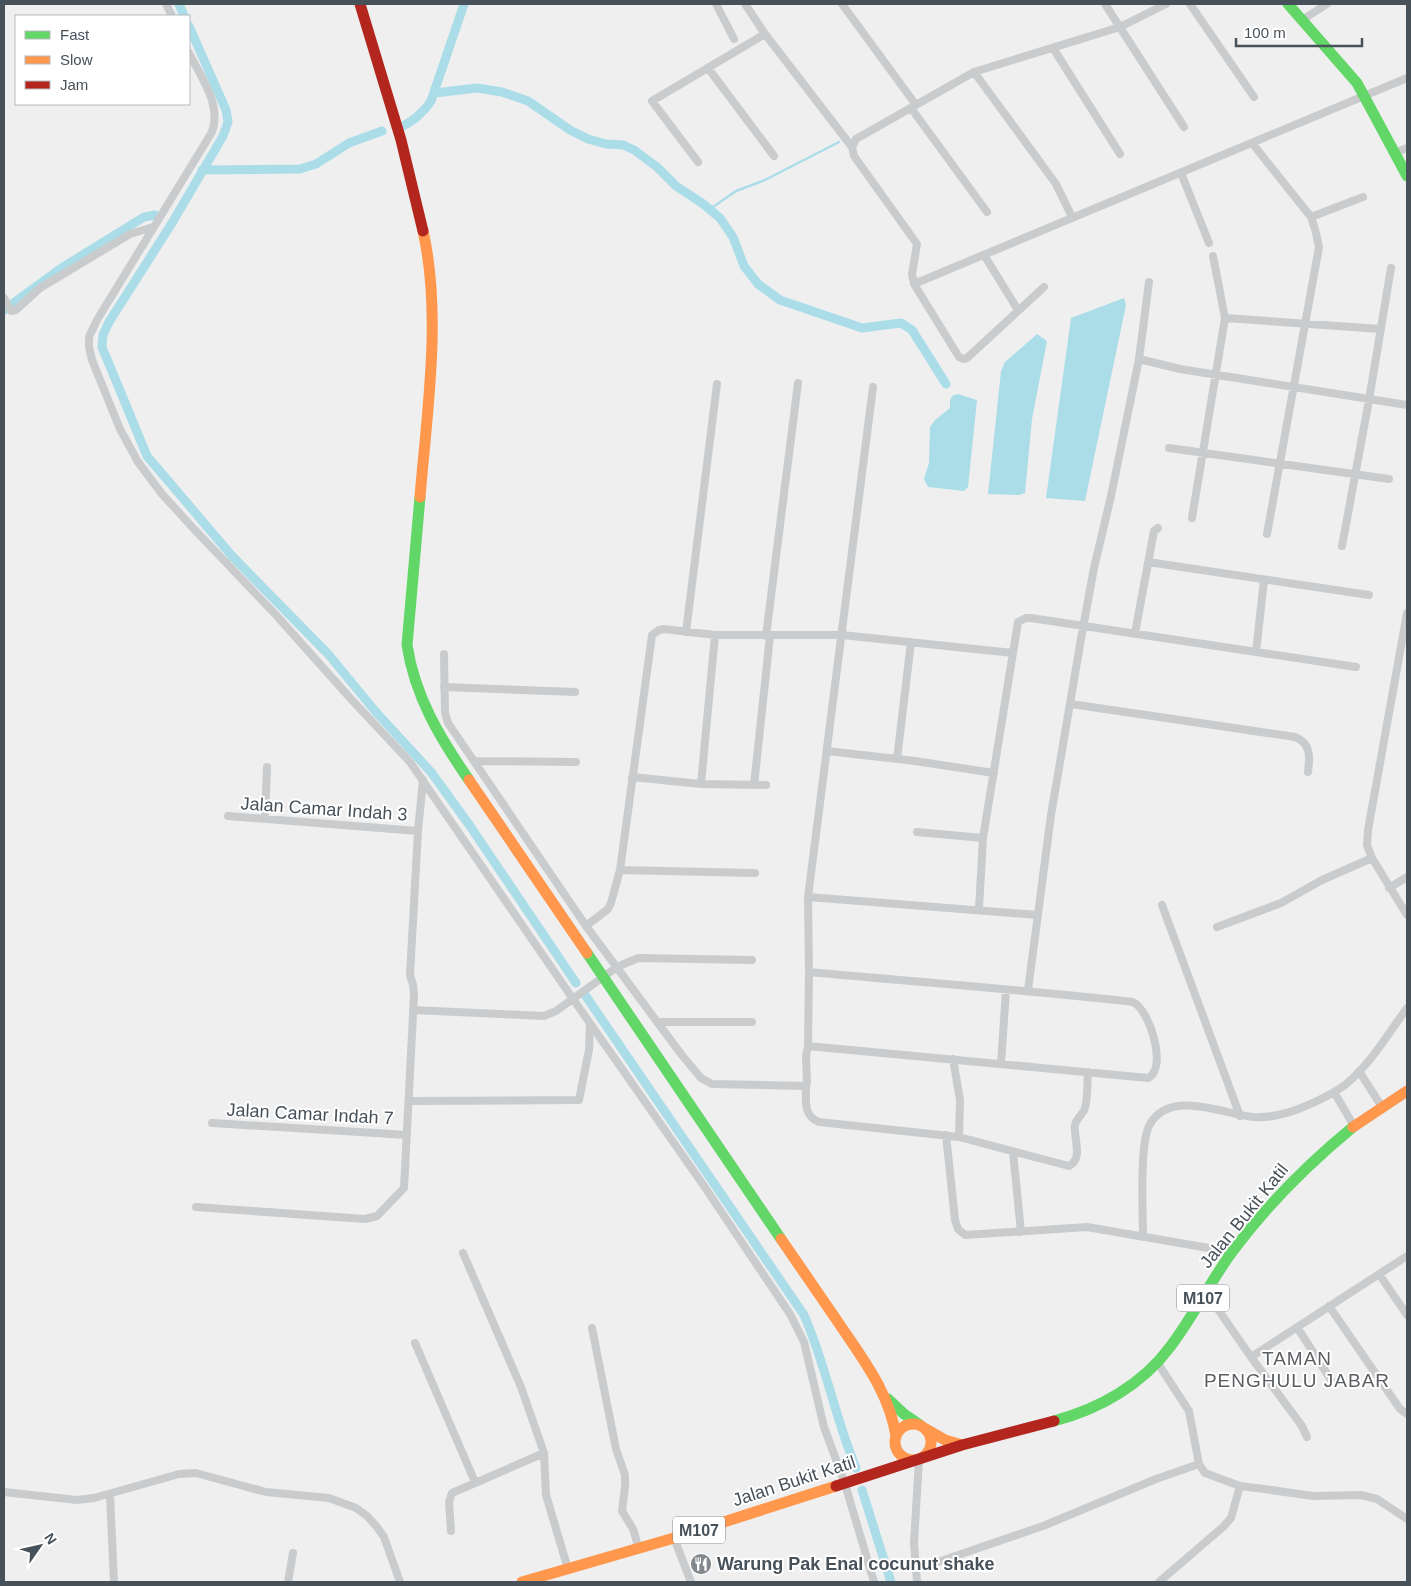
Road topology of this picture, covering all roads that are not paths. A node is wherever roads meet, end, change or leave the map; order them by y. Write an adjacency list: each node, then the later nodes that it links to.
1 (360, 4): 116 (main road)
2 (716, 4): 13 (street)
3 (745, 4): 12 (street)
4 (842, 4): 21 (street)
5 (1105, 4): 11 (street)
6 (1166, 4): 11 (street)
7 (1190, 4): 20 (street)
8 (1288, 4): 10 (main road)
9 (1327, 4): 10 (street)
10 (1302, 20): 19 (main road)
11 (1120, 27): 14 (street); 22 (street)
12 (765, 34): 16 (street); 24 (street)
13 (734, 39)
14 (1053, 48): 17 (street); 27 (street)
15 (190, 55): 36 (street)
16 (708, 68): 28 (street); 29 (street)
17 (974, 72): 21 (street); 35 (street)
18 (1407, 78): 19 (street)
19 (1365, 95): 23 (street); 26 (main road)
20 (1254, 97)
21 (914, 106): 24 (street); 33 (street)
22 (1184, 127)
23 (1252, 143): 30 (street); 34 (street)
24 (852, 147): 42 (street)
25 (1407, 148): 26 (street)
26 (1396, 152): 31 (main road)
27 (1120, 154)
28 (774, 156)
29 (698, 162)
30 (1181, 173): 35 (street); 37 (street)
31 (1407, 176)
32 (1363, 197): 34 (street)
33 (987, 212)
34 (1310, 217): 47 (street)
35 (1072, 218): 38 (street)
36 (153, 227): 44 (street); 92 (street)
37 (1209, 243)
38 (984, 255): 42 (street); 45 (street)
39 (1212, 256): 46 (street)
40 (1391, 268): 48 (street)
41 (1149, 282): 49 (street)
42 (914, 284): 45 (street)
43 (1044, 287): 45 (street)
44 (4, 298)
45 (1018, 310)
46 (1225, 318): 47 (street); 50 (street)
47 (1304, 325): 48 (street); 54 (street)
48 (1380, 330): 55 (street)
49 (1139, 359): 50 (street); 70 (street)
50 (1216, 375): 54 (street); 58 (street)
51 (798, 383): 75 (street)
52 (717, 384): 71 (street)
53 (873, 387): 74 (street)
54 (1295, 388): 55 (street); 59 (street)
55 (1369, 400): 56 (street); 60 (street)
56 (1407, 405)
57 (1169, 448): 58 (street)
58 (1204, 452): 59 (street); 62 (street)
59 (1281, 464): 60 (street); 64 (street)
60 (1354, 474): 61 (street); 65 (street)
61 (1389, 479)
62 (1192, 518)
63 (1158, 528): 66 (street)
64 (1267, 534)
65 (1342, 546)
66 (1148, 562): 67 (street); 72 (street)
67 (1264, 580): 68 (street); 77 (street)
68 (1368, 595)
69 (1407, 613): 101 (street)
70 (1084, 625): 72 (street); 78 (street); 83 (street)
71 (686, 632): 73 (street); 91 (street)
72 (1135, 633): 77 (street)
73 (715, 635): 75 (street); 93 (street)
74 (842, 635): 75 (street); 76 (street); 84 (street)
75 (768, 636): 94 (street)
76 (912, 642): 78 (street); 85 (street)
77 (1256, 652): 80 (street)
78 (1013, 653): 90 (street)
79 (444, 654): 81 (street)
80 (1356, 667)
81 (444, 687): 82 (street); 86 (street)
82 (575, 692)
83 (1071, 704): 89 (street); 109 (street)
84 (827, 751): 85 (street); 106 (street)
85 (897, 759): 90 (street)
86 (474, 761): 87 (street); 111 (street)
87 (576, 762)
88 (267, 767): 97 (street)
89 (1308, 772)
90 (994, 773): 100 (street)
91 (632, 777): 93 (street); 102 (street)
92 (423, 780): 98 (street); 119 (street)
93 (701, 784): 94 (street)
94 (754, 785): 95 (street)
95 (766, 785)
96 (228, 816): 97 (street, Jalan Camar Indah 3)
97 (264, 818): 98 (street, Jalan Camar Indah 3)
98 (418, 831): 121 (street)
99 (917, 832): 100 (street)
100 (983, 838): 108 (street)
101 (1372, 858): 105 (street); 112 (street)
102 (620, 870): 103 (street); 111 (street)
103 (755, 873)
104 (1407, 877): 105 (street)
105 (1389, 888): 110 (street)
106 (808, 897): 108 (street); 115 (street)
107 (1162, 905): 135 (street)
108 (978, 909): 109 (street)
109 (1038, 915): 118 (street)
110 (1407, 915)
111 (586, 926): 114 (street)
112 (1217, 927)
113 (752, 960): 114 (street)
114 (617, 967): 116 (street); 122 (street)
115 (810, 972): 117 (street); 125 (street)
116 (603, 977): 119 (street); 158 (main road)
117 (1006, 990): 118 (street); 127 (street)
118 (1028, 990): 129 (street)
119 (573, 999): 121 (street); 124 (street)
120 (1407, 1008): 128 (street)
121 (412, 1010): 133 (street)
122 (657, 1022): 123 (street); 130 (street)
123 (752, 1022)
124 (590, 1024): 133 (street); 169 (street)
125 (808, 1046): 126 (street); 130 (street)
126 (953, 1059): 127 (street); 140 (street)
127 (1001, 1064): 129 (street)
128 (1359, 1071): 132 (street); 134 (street)
129 (1088, 1072): 141 (street)
130 (806, 1086): 139 (street)
131 (1407, 1091): 134 (main road, Jalan Bukit Katil / M107)
132 (1334, 1092): 135 (street); 137 (street)
133 (408, 1101): 138 (street)
134 (1382, 1107): 137 (main road, Jalan Bukit Katil / M107)
135 (1240, 1116): 144 (street)
136 (212, 1123): 138 (street, Jalan Camar Indah 7)
137 (1354, 1126): 145 (main road, Jalan Bukit Katil / M107)
138 (407, 1135): 142 (street)
139 (946, 1135): 140 (street); 143 (street)
140 (959, 1137): 141 (street)
141 (1013, 1152): 143 (street)
142 (196, 1207)
143 (1021, 1232): 144 (street)
144 (1143, 1238): 145 (street)
145 (1232, 1252): 149 (main road, Jalan Bukit Katil / M107)
146 (463, 1254): 164 (street)
147 (1407, 1256): 148 (street)
148 (1379, 1274): 150 (street); 151 (street)
149 (1206, 1292): 155 (street); 156 (main road, Jalan Bukit Katil / M107)
150 (1329, 1306): 152 (street); 159 (street)
151 (1407, 1315)
152 (1297, 1327): 155 (street); 157 (street)
153 (592, 1328): 176 (street)
154 (415, 1343): 168 (street)
155 (1251, 1357): 161 (street)
156 (1156, 1362): 163 (main road, Jalan Bukit Katil / M107); 166 (street)
157 (1331, 1380)
158 (886, 1397): 160 (main road); 162 (main road)
159 (1407, 1414)
160 (922, 1427): 162 (main road); 163 (main road); 165 (main road)
161 (1307, 1437)
162 (896, 1440): 165 (main road); 167 (main road, M107)
163 (962, 1445): 165 (main road, M107)
164 (544, 1453): 168 (street); 179 (street)
165 (919, 1459): 167 (main road, M107); 186 (street)
166 (1199, 1464): 170 (street); 178 (street)
167 (875, 1473): 169 (main road, Jalan Bukit Katil / M107)
168 (474, 1482): 174 (street)
169 (845, 1484): 175 (main road, Jalan Bukit Katil / M107); 185 (street)
170 (1240, 1486): 173 (street); 187 (street)
171 (4, 1492): 172 (street)
172 (110, 1494): 180 (street); 182 (street)
173 (1407, 1519)
174 (451, 1532)
175 (674, 1538): 176 (main road, Jalan Bukit Katil / M107); 184 (street)
176 (639, 1549): 179 (main road, Jalan Bukit Katil / M107)
177 (293, 1553): 181 (street)
178 (935, 1564)
179 (568, 1569): 183 (main road, Jalan Bukit Katil / M107)
180 (114, 1582)
181 (288, 1582)
182 (400, 1582)
183 (522, 1582)
184 (690, 1582)
185 (874, 1582)
186 (917, 1582)
187 (1160, 1582)

